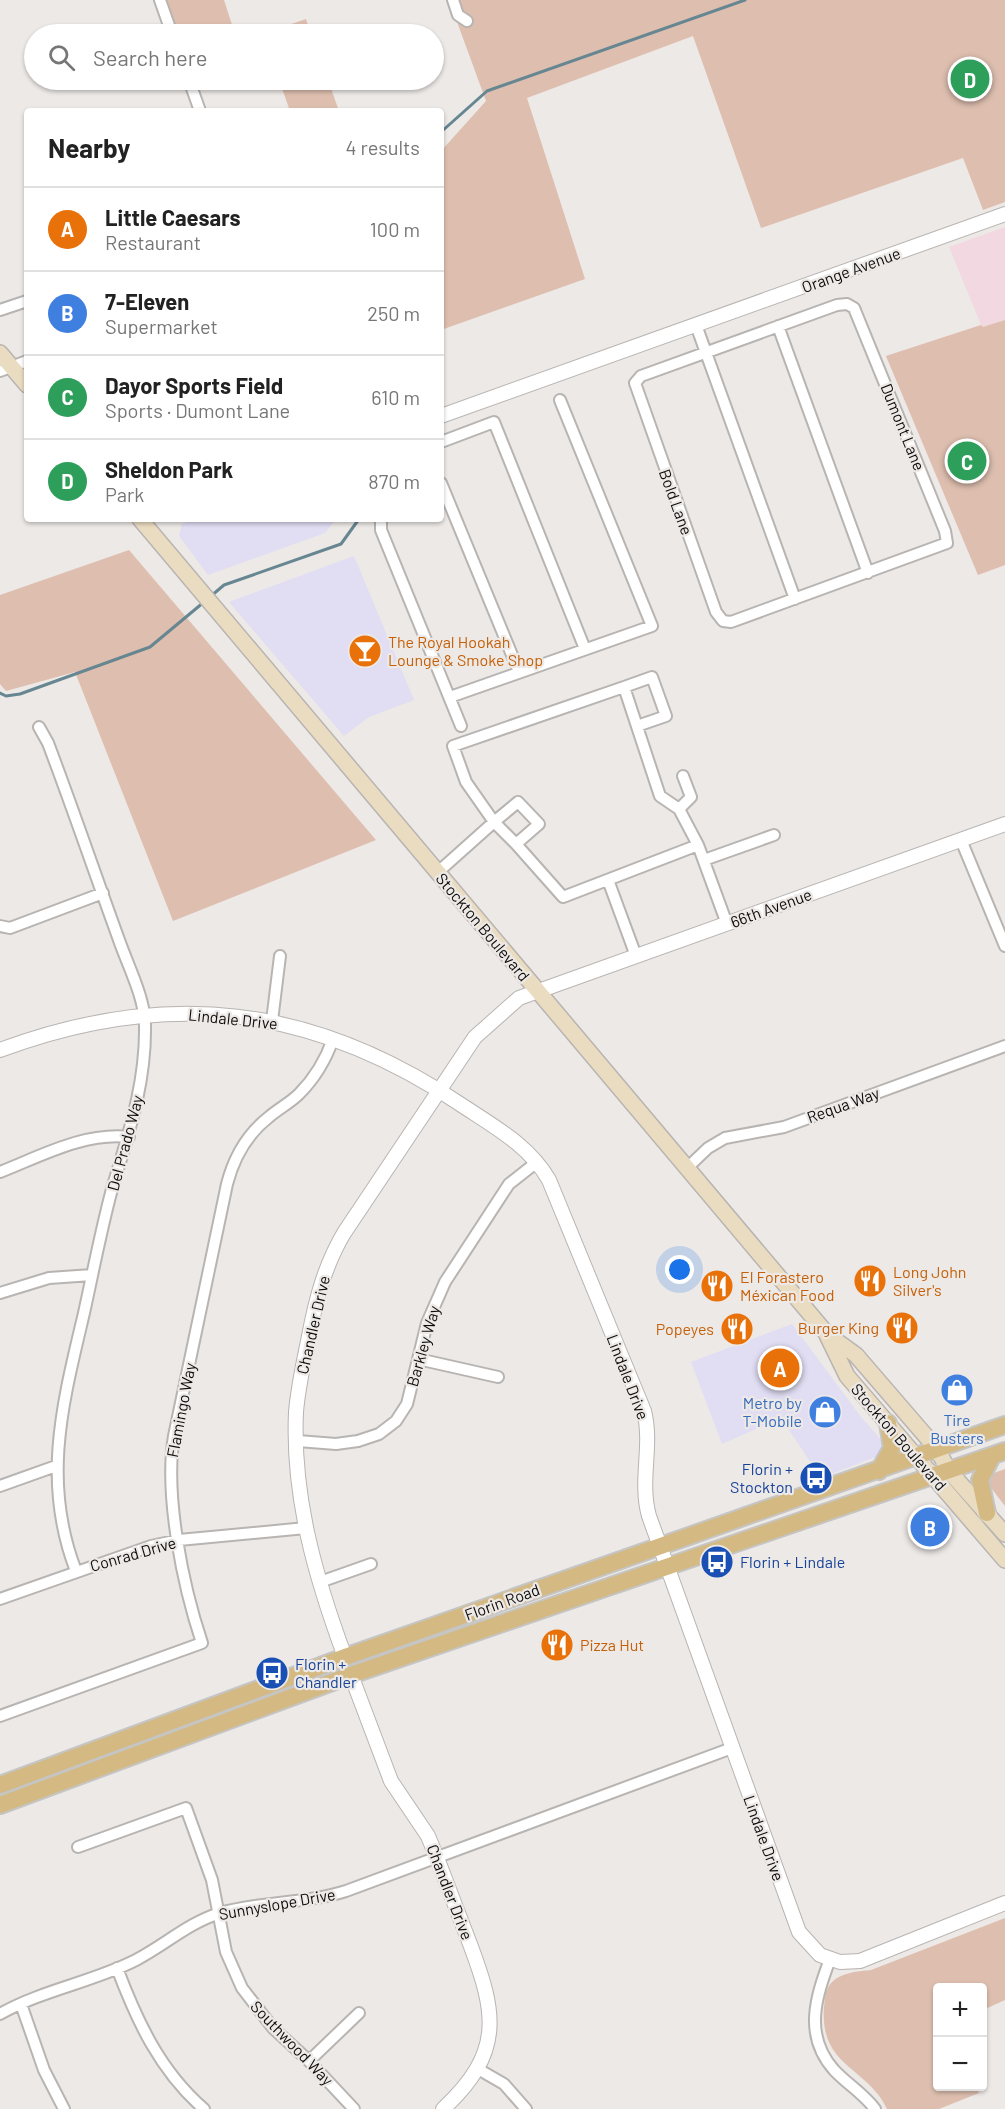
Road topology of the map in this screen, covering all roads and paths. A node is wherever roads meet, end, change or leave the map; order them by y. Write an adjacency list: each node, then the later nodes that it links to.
1 (160, 0): 4 (street)
2 (453, 0): 3 (street)
3 (467, 21)
4 (168, 24)
5 (193, 90): 6 (street)
6 (199, 108)
7 (1005, 214): 10 (street, Orange Avenue)
8 (24, 302): 9 (street)
9 (0, 310)
10 (696, 325): 12 (street); 18 (street, Orange Avenue)
11 (778, 326): 12 (street, Dumont Lane); 23 (street); 23 (street, Dumont Lane)
12 (706, 352): 24 (street); 24 (street, Bold Lane)
13 (0, 353): 15 (main road)
14 (24, 362): 15 (street)
15 (6, 369): 16 (main road)
16 (24, 384)
17 (560, 400): 25 (street)
18 (444, 415)
19 (444, 441): 25 (street)
20 (444, 490): 26 (street)
21 (148, 522): 41 (main road, Stockton Boulevard)
22 (381, 522): 28 (street)
23 (868, 573): 24 (street, Dumont Lane)
24 (795, 599)
25 (585, 649): 26 (street)
26 (519, 672): 28 (street)
27 (624, 687): 30 (street); 30 (street); 34 (street)
28 (450, 697): 29 (street)
29 (461, 726)
30 (637, 726): 33 (street)
31 (39, 727): 43 (street, Del Prado Way)
32 (683, 776): 33 (street)
33 (679, 809): 39 (street)
34 (494, 822): 38 (street); 38 (street); 41 (street)
35 (1005, 824): 37 (street, 66th Avenue)
36 (774, 835): 40 (street)
37 (962, 840): 44 (street, 66th Avenue); 46 (street)
38 (516, 844): 42 (street)
39 (699, 845): 40 (street); 42 (street)
40 (704, 860): 44 (street)
41 (438, 872): 49 (main road, Stockton Boulevard)
42 (608, 880): 48 (street)
43 (103, 893): 45 (street); 50 (street, Del Prado Way)
44 (727, 924): 48 (street, 66th Avenue)
45 (0, 926)
46 (1005, 946)
47 (280, 956): 51 (street)
48 (636, 956): 49 (street, 66th Avenue)
49 (538, 991): 55 (street, Chandler Drive); 58 (main road, Stockton Boulevard)
50 (144, 1014): 51 (street, Lindale Drive); 54 (street, Lindale Drive); 56 (street, Del Prado Way)
51 (272, 1021): 52 (street, Lindale Drive)
52 (333, 1039): 55 (street, Lindale Drive); 78 (street, Flamingo Way)
53 (1005, 1046): 58 (street, Requa Way)
54 (0, 1050)
55 (440, 1090): 57 (street, Lindale Drive); 67 (street, Chandler Drive)
56 (129, 1137): 59 (street); 60 (street, Del Prado Way)
57 (537, 1162): 63 (street, Barkley Way); 79 (street, Lindale Drive)
58 (687, 1168): 62 (main road, Stockton Boulevard)
59 (0, 1172)
60 (92, 1275): 61 (street); 71 (street, Del Prado Way)
61 (0, 1293)
62 (827, 1334): 65 (main road, Stockton Boulevard); 68 (main road, Stockton Boulevard)
63 (418, 1359): 64 (street); 67 (street, Barkley Way)
64 (498, 1377)
65 (888, 1423): 70 (main road, Stockton Boulevard); 72 (main road)
66 (1005, 1425): 68 (main road, Florin Road)
67 (298, 1441): 76 (street, Chandler Drive)
68 (937, 1449): 70 (main road, Florin Road); 73 (main road, Stockton Boulevard)
69 (998, 1453): 73 (main road, Florin Road); 75 (main road)
70 (918, 1458): 72 (main road, Florin Road); 73 (main road, Stockton Boulevard)
71 (56, 1466): 74 (street); 83 (street, Del Prado Way)
72 (879, 1471): 79 (main road, Florin Road)
73 (941, 1474): 75 (main road, Stockton Boulevard); 80 (main road, Stockton Boulevard); 82 (main road, Florin Road)
74 (0, 1486)
75 (987, 1514): 77 (main road, Stockton Boulevard)
76 (306, 1528): 78 (street, Conrad Drive); 84 (street, Chandler Drive)
77 (1005, 1534)
78 (179, 1540): 83 (street, Conrad Drive); 90 (street, Flamingo Way)
79 (659, 1546): 82 (street, Lindale Drive); 86 (main road, Florin Road)
80 (1005, 1560)
81 (371, 1564): 84 (street)
82 (666, 1566): 88 (main road, Florin Road); 91 (street, Lindale Drive)
83 (76, 1570): 85 (street, Conrad Drive)
84 (320, 1582): 87 (street, Chandler Drive)
85 (0, 1599)
86 (369, 1649): 87 (main road, Florin Road); 88 (main road)
87 (345, 1657): 89 (main road); 92 (main road, Florin Road)
88 (351, 1675): 89 (main road, Florin Road); 95 (street, Chandler Drive)
89 (327, 1684): 93 (main road, Florin Road)
90 (0, 1716)
91 (732, 1748): 95 (street, Sunnyslope Drive); 98 (street, Lindale Drive)
92 (0, 1785)
93 (0, 1805)
94 (78, 1847): 97 (street, Southwood Way)
95 (437, 1858): 97 (street, Sunnyslope Drive); 104 (street, Chandler Drive)
96 (1005, 1904): 98 (street)
97 (218, 1914): 99 (street, Sunnyslope Drive); 103 (street, Southwood Way)
98 (830, 1959): 110 (street)
99 (117, 1968): 100 (street, Sunnyslope Drive); 106 (street)
100 (21, 2004): 102 (street, Sunnyslope Drive); 105 (street)
101 (359, 2013): 103 (street)
102 (0, 2014)
103 (309, 2061): 107 (street, Southwood Way)
104 (477, 2068): 108 (street, Chandler Drive); 109 (street)
105 (64, 2109)
106 (204, 2109)
107 (354, 2109)
108 (443, 2109)
109 (526, 2109)
110 (875, 2109)

